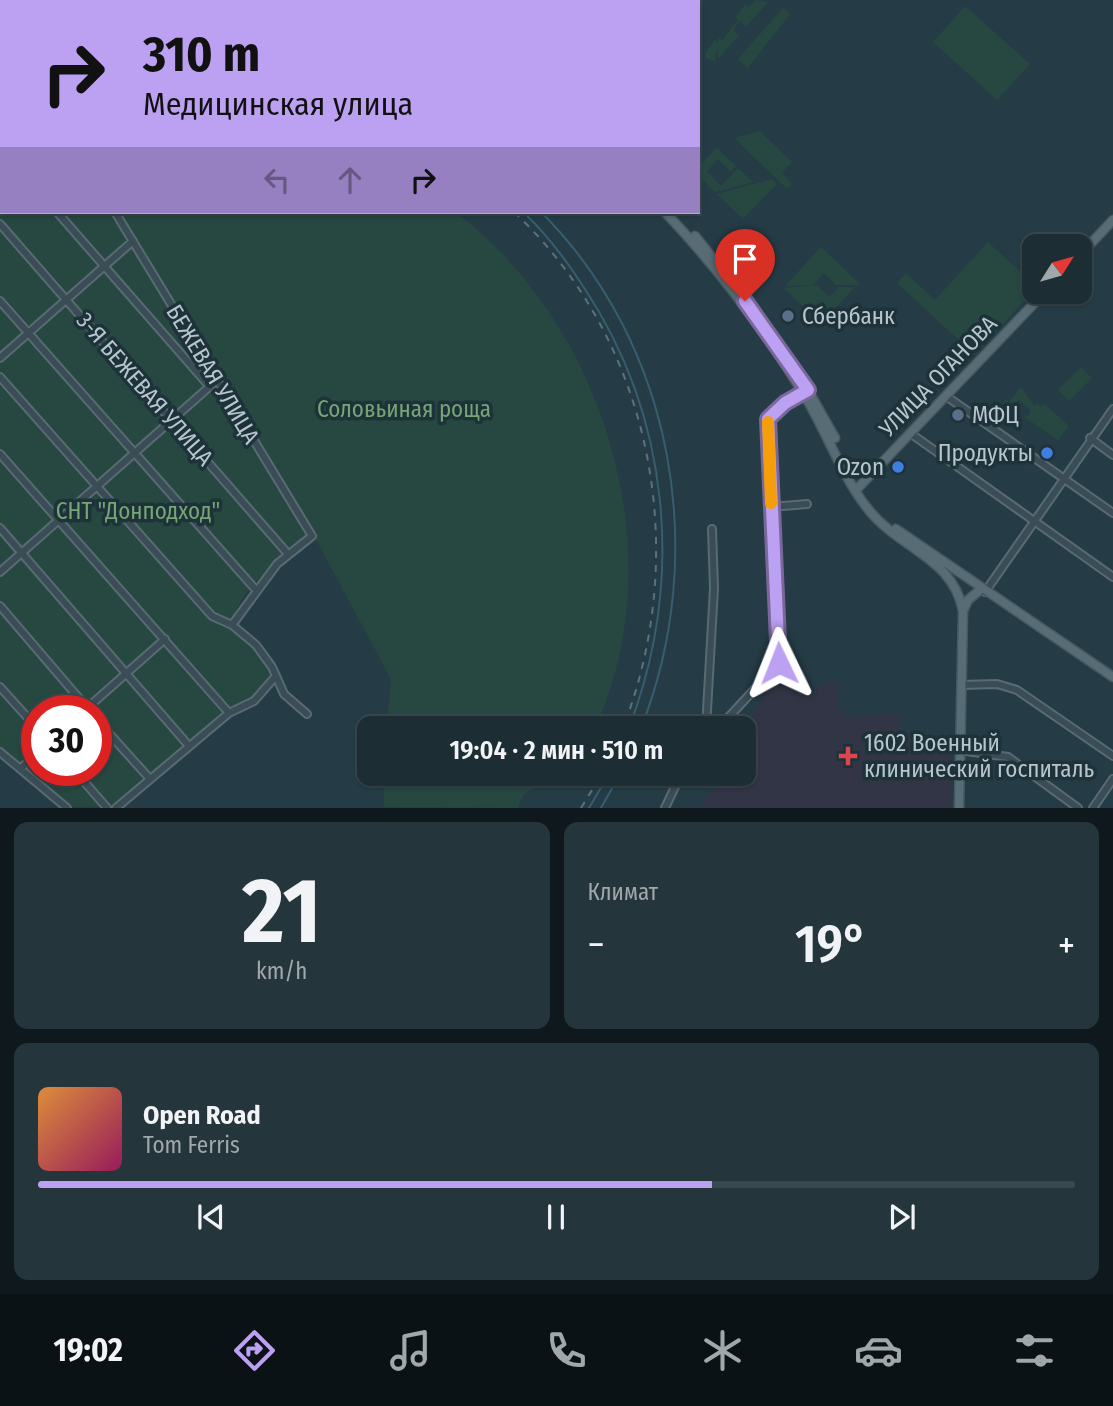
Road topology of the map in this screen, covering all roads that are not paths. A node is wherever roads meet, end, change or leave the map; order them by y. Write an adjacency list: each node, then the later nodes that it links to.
1 (59, 214): 9 (street)
2 (115, 214): 7 (street, БЕЖЕВАЯ УЛИЦА)
3 (666, 214): 18 (main road)
4 (674, 214): 18 (main road)
5 (1113, 220): 8 (main road)
6 (0, 224): 10 (street, 3-Я БЕЖЕВАЯ УЛИЦА)
7 (133, 241): 9 (street); 16 (street, БЕЖЕВАЯ УЛИЦА)
8 (1092, 242)
9 (105, 266): 10 (street); 17 (street)
10 (66, 300): 13 (street); 21 (street, 3-Я БЕЖЕВАЯ УЛИЦА)
11 (0, 301): 13 (street)
12 (1034, 304): 19 (main road, УЛИЦА ОГАНОВА)
13 (28, 334): 14 (street); 24 (street)
14 (0, 358)
15 (0, 377): 28 (street)
16 (217, 380): 17 (street); 38 (street, БЕЖЕВАЯ УЛИЦА)
17 (210, 387): 21 (street)
18 (805, 391): 29 (main road); 31 (street)
19 (946, 396): 22 (main road, УЛИЦА ОГАНОВА); 27 (street)
20 (1113, 409): 23 (street)
21 (173, 420): 24 (street); 38 (street, 3-Я БЕЖЕВАЯ УЛИЦА)
22 (910, 433): 29 (main road, УЛИЦА ОГАНОВА); 33 (street)
23 (1090, 438): 26 (street); 27 (street)
24 (134, 453): 28 (street); 41 (street)
25 (0, 454): 34 (street)
26 (1113, 455)
27 (1063, 477): 32 (street); 33 (street)
28 (96, 486): 34 (street); 45 (street)
29 (858, 488): 42 (main road); 44 (main road)
30 (807, 504): 31 (street)
31 (771, 507): 58 (street)
32 (1113, 513)
33 (1032, 520): 40 (street); 42 (street)
34 (59, 521): 37 (street); 46 (street)
35 (0, 528): 37 (street)
36 (712, 529): 57 (street)
37 (22, 553): 39 (street); 47 (street)
38 (288, 555): 41 (street)
39 (0, 572)
40 (1113, 577)
41 (256, 590): 45 (street)
42 (983, 590): 44 (main road); 49 (main road)
43 (0, 607): 52 (street)
44 (963, 611): 50 (main road)
45 (232, 625): 48 (street)
46 (165, 639): 47 (street); 55 (street)
47 (124, 674): 53 (street); 60 (street)
48 (275, 677): 55 (street); 56 (street)
49 (1113, 677)
50 (961, 685): 61 (main road); 63 (street)
51 (0, 687): 54 (street)
52 (74, 695)
53 (102, 695)
54 (21, 710)
55 (229, 713): 60 (street)
56 (307, 714)
57 (707, 716)
58 (730, 716)
59 (112, 737): 65 (street)
60 (189, 746): 65 (street)
61 (960, 750): 73 (main road); 74 (street)
62 (0, 752): 64 (street)
63 (1113, 756)
64 (20, 769): 69 (street)
65 (150, 779): 71 (street)
66 (1113, 779): 75 (street)
67 (88, 786): 70 (street)
68 (675, 786): 72 (street)
69 (67, 807)
70 (107, 807)
71 (116, 807)
72 (665, 807)
73 (959, 807)
74 (1078, 807)
75 (1093, 807)

